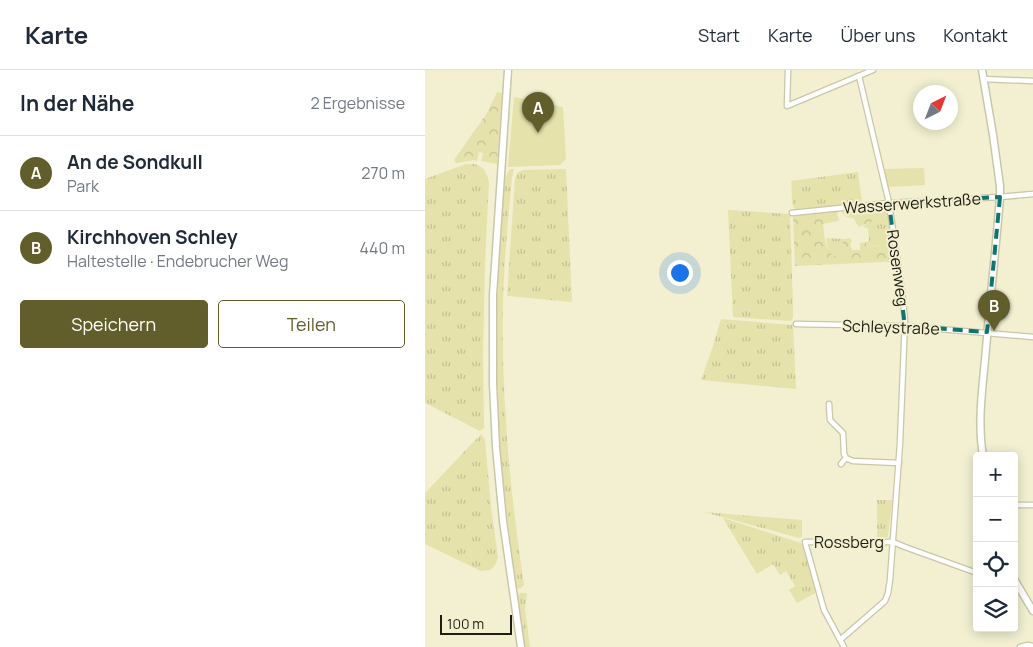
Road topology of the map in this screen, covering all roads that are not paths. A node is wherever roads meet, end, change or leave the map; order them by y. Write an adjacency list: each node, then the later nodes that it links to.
1 (508, 70): 29 (main road)
2 (788, 70): 5 (street)
3 (873, 70): 5 (street)
4 (981, 70): 6 (main road)
5 (859, 76): 10 (street, Rosenweg)
6 (983, 79): 7 (street); 9 (main road)
7 (1033, 81)
8 (1033, 194): 9 (street, Wasserwerkstraße)
9 (1000, 197): 10 (street, Wasserwerkstraße); 14 (main road)
10 (889, 203): 11 (street, Wasserwerkstraße); 13 (street, Rosenweg)
11 (792, 213)
12 (796, 324): 13 (street, Schleystraße)
13 (905, 326): 14 (street, Schleystraße); 19 (street, Rosenweg)
14 (987, 332): 15 (street, Schleystraße); 17 (main road)
15 (1033, 337)
16 (829, 404): 18 (street)
17 (982, 452)
18 (846, 458): 19 (street); 20 (street)
19 (899, 463): 23 (street, Rosenweg)
20 (841, 464)
21 (1018, 505): 22 (street)
22 (1033, 505)
23 (893, 542): 24 (street, Rossberg); 27 (street, Rosenweg); 27 (street, Rossberg)
24 (973, 572)
25 (1018, 590): 26 (main road)
26 (1033, 611)
27 (840, 640): 30 (street)
28 (1033, 646): 31 (street)
29 (521, 647)
30 (844, 647)
31 (1020, 647)

